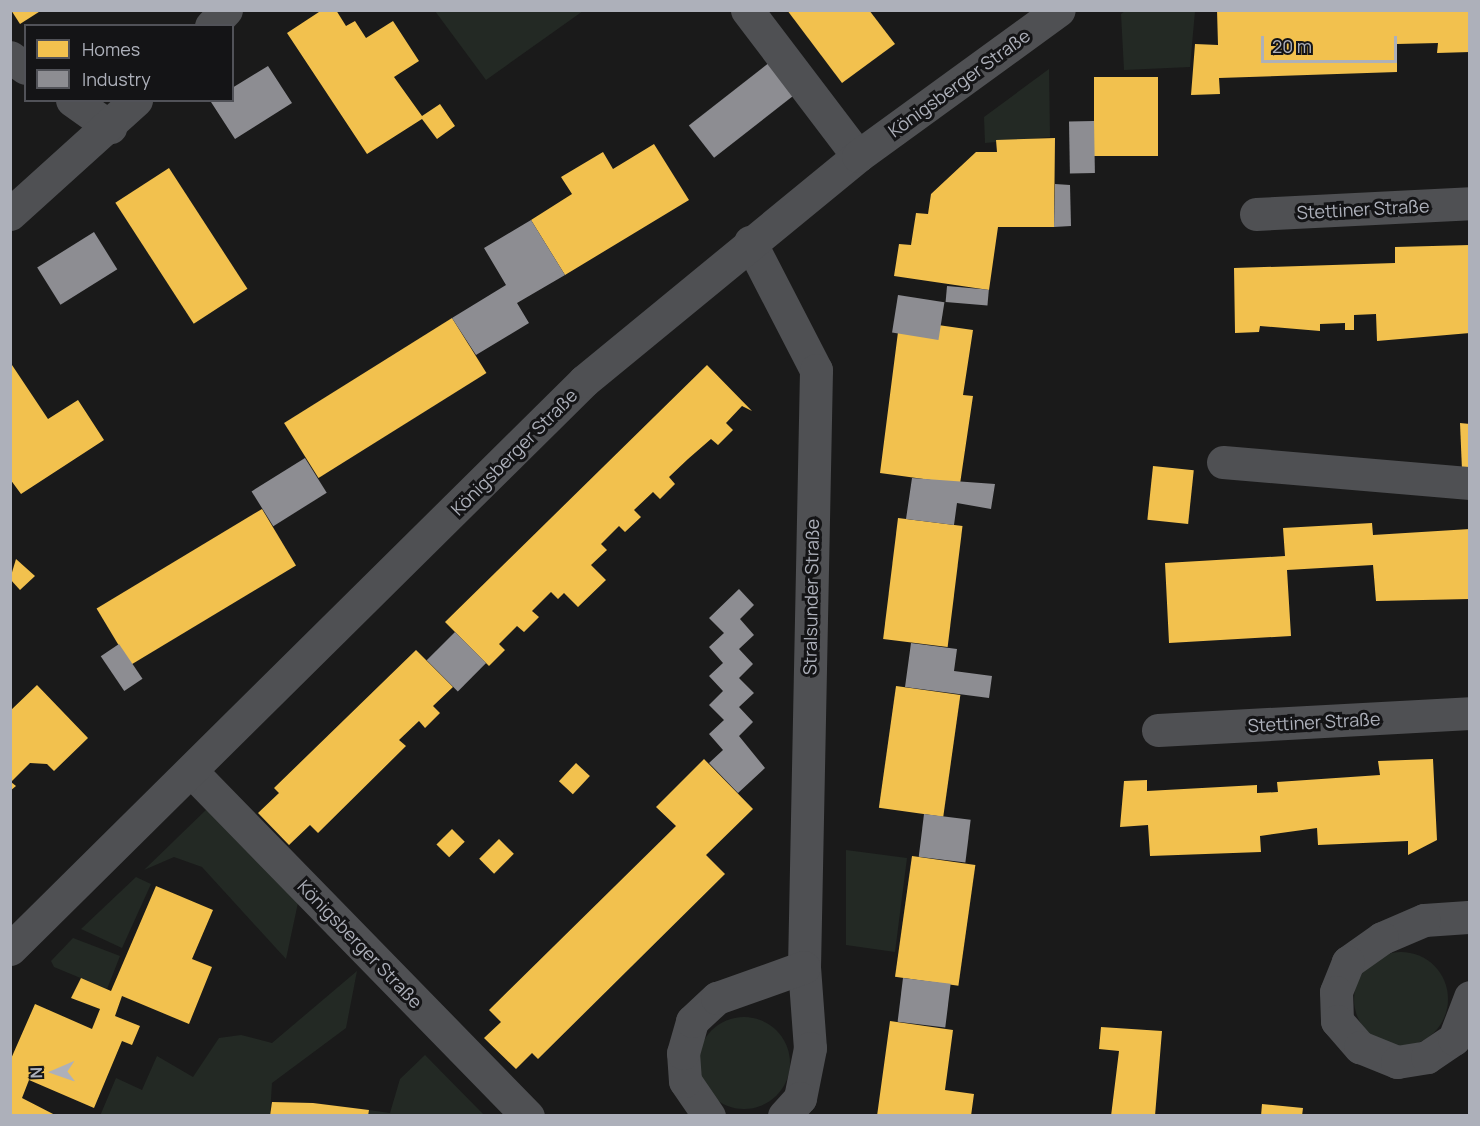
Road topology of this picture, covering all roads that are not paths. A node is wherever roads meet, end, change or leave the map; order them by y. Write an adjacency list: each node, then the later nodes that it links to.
1 (226, 10): 4 (street)
2 (747, 10): 10 (street)
3 (1059, 10): 10 (street, Königsberger Straße)
4 (213, 24)
5 (10, 57): 6 (street)
6 (24, 67)
7 (75, 102): 9 (street)
8 (134, 102): 9 (street)
9 (110, 127): 12 (street)
10 (858, 156): 14 (street, Königsberger Straße)
11 (1470, 203): 13 (street, Stettiner Straße)
12 (10, 214)
13 (1256, 214)
14 (750, 242): 19 (street, Königsberger Straße); 22 (street, Stralsunder Straße)
15 (1223, 462): 16 (street)
16 (1470, 483)
17 (1470, 713): 18 (street, Stettiner Straße)
18 (1158, 730)
19 (192, 771): 21 (street, Königsberger Straße); 24 (street, Königsberger Straße)
20 (1469, 920): 23 (street)
21 (10, 949)
22 (804, 967): 25 (street); 26 (street, Stralsunder Straße)
23 (1470, 998)
24 (528, 1116)
25 (709, 1116)
26 (784, 1116)

